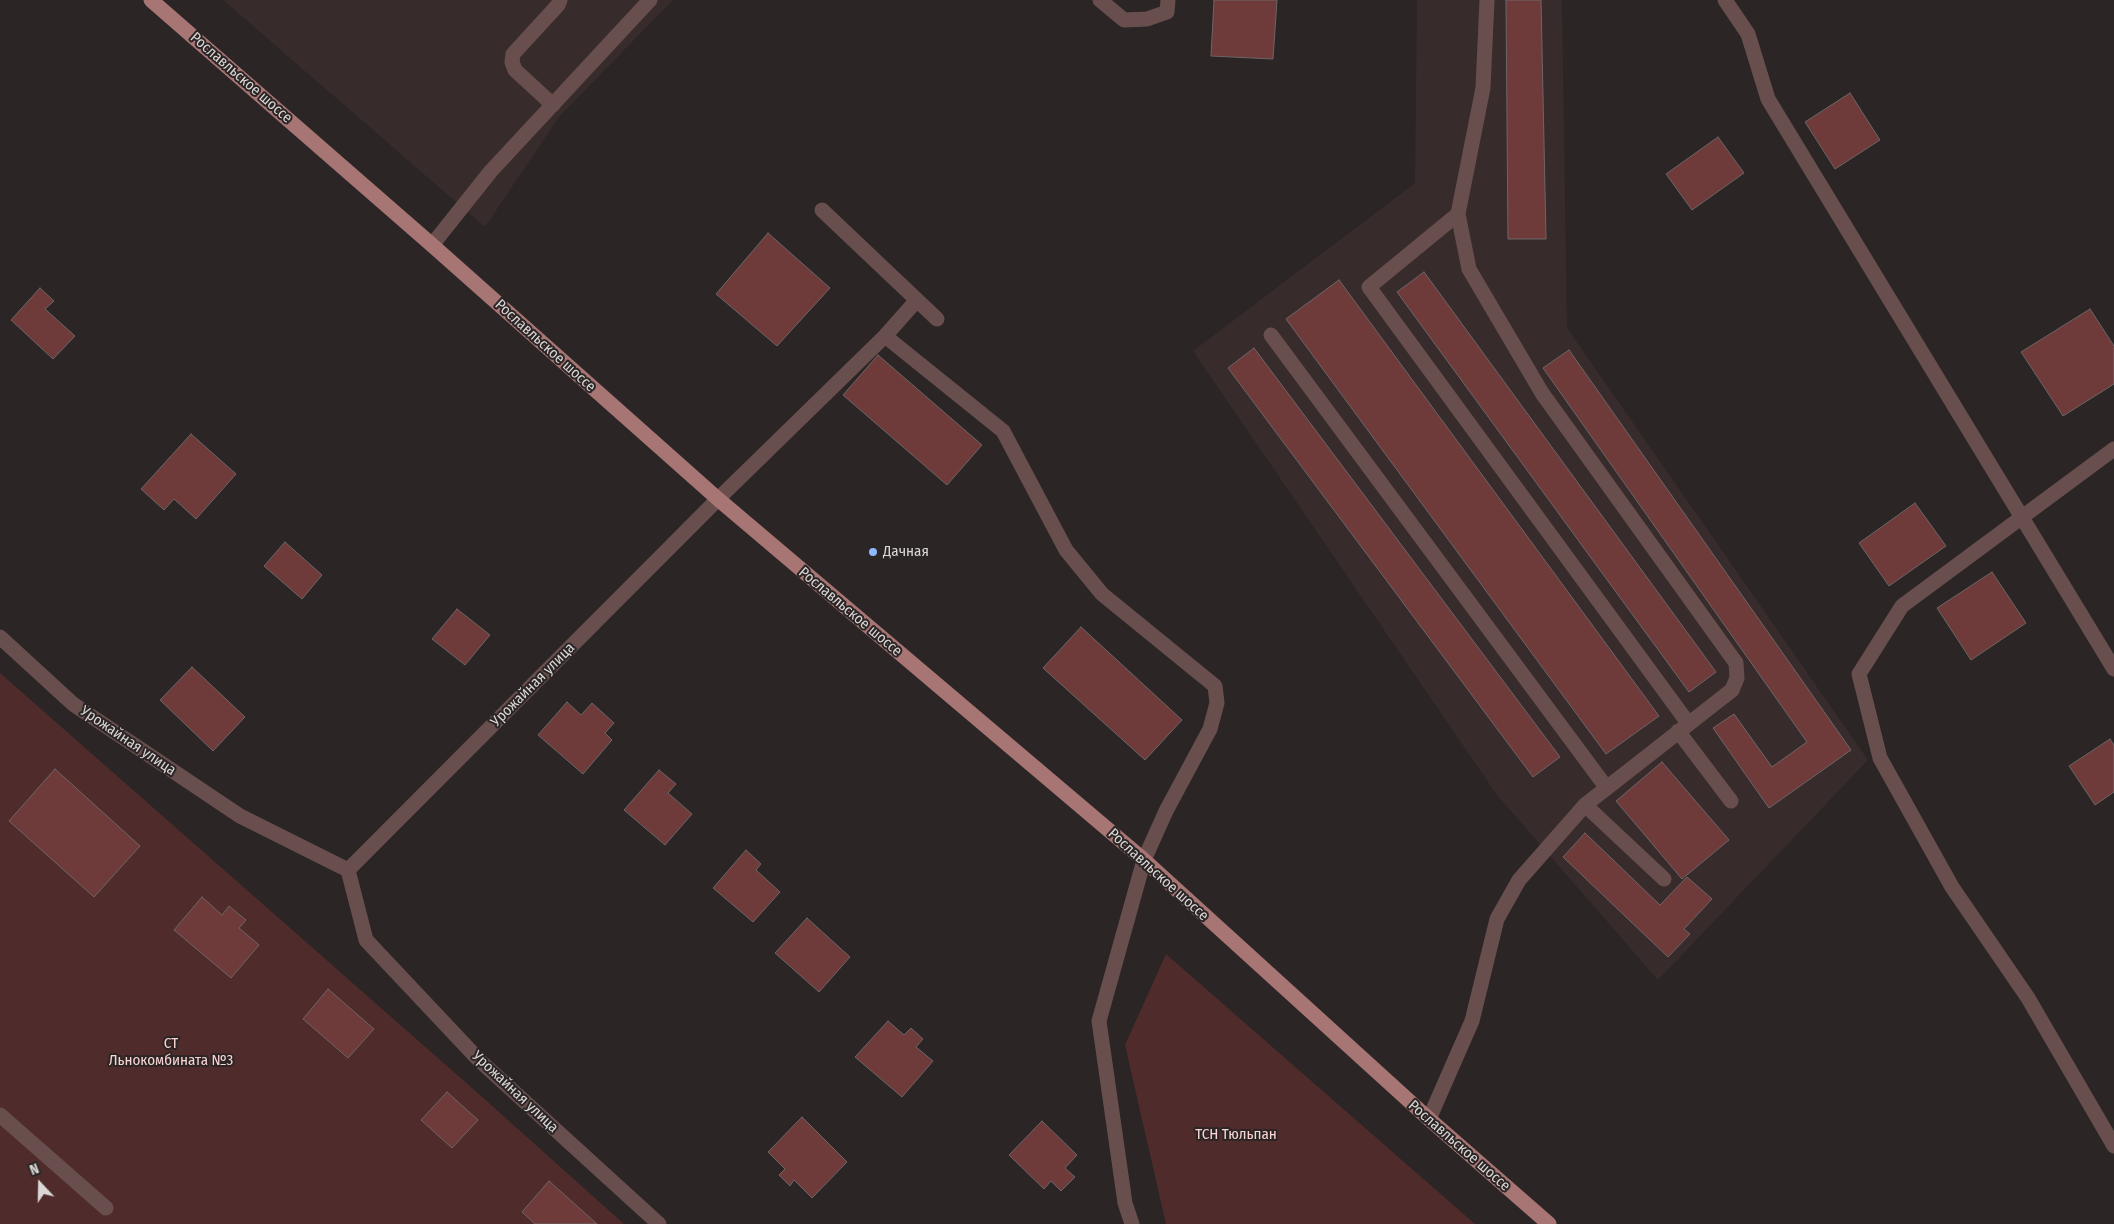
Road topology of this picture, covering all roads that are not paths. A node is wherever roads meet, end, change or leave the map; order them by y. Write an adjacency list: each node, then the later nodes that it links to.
1 (151, 0): 11 (main road, Рославльское шоссе)
2 (560, 0): 8 (street)
3 (650, 0): 8 (street)
4 (1100, 0): 5 (street)
5 (1168, 0)
6 (1487, 0): 10 (street)
7 (1725, 0): 18 (street)
8 (553, 105): 11 (street)
9 (822, 210): 12 (street)
10 (1458, 214): 21 (street); 21 (street)
11 (432, 246): 17 (main road, Рославльское шоссе)
12 (918, 300): 13 (street); 15 (street, Урожайная улица)
13 (937, 319)
14 (1271, 335): 22 (street)
15 (885, 336): 17 (street, Урожайная улица); 25 (street)
16 (2114, 449): 18 (street)
17 (718, 499): 25 (main road, Рославльское шоссе); 26 (street, Урожайная улица)
18 (2021, 517): 20 (street); 30 (street)
19 (0, 637): 26 (street, Урожайная улица)
20 (2114, 669)
21 (1683, 727): 22 (street); 23 (street)
22 (1606, 787): 24 (street)
23 (1731, 801)
24 (1585, 805): 27 (street); 29 (street)
25 (1144, 860): 29 (main road, Рославльское шоссе); 33 (street)
26 (348, 870): 32 (street, Урожайная улица)
27 (1664, 879)
28 (0, 1115): 31 (street)
29 (1429, 1119): 34 (main road, Рославльское шоссе)
30 (2114, 1146)
31 (106, 1208)
32 (659, 1224)
33 (1132, 1224)
34 (1548, 1224)

